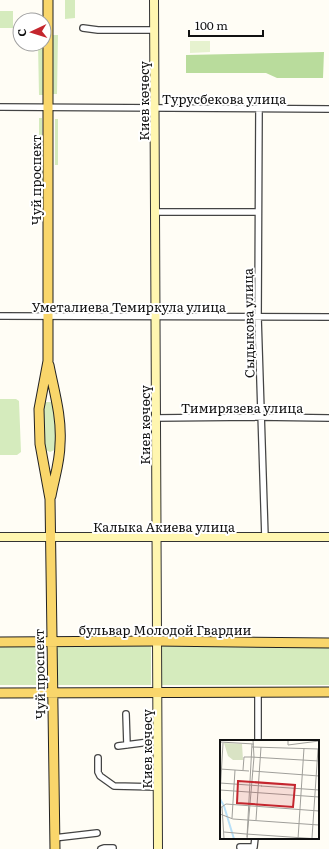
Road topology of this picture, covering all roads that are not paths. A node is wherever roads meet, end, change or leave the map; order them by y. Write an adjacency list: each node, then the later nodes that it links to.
1 (48, 0): 6 (main road, Чуй проспект)
2 (154, 0): 4 (main road, Киев көчөсү)
3 (83, 28): 4 (street)
4 (154, 30): 7 (main road, Киев көчөсү)
5 (0, 107): 6 (street, Турусбекова улица)
6 (48, 107): 7 (street, Турусбекова улица); 13 (main road, Чуй проспект)
7 (155, 108): 8 (street, Турусбекова улица); 10 (main road, Киев көчөсү)
8 (259, 108): 9 (street, Турусбекова улица); 11 (street, Сыдыкова улица)
9 (329, 109)
10 (155, 212): 11 (street); 14 (main road, Киев көчөсү)
11 (258, 212): 15 (street, Сыдыкова улица)
12 (0, 316): 13 (street, Уметалиева Темиркула улица)
13 (48, 316): 14 (street, Уметалиева Темиркула улица); 17 (main road, Чуй проспект)
14 (155, 317): 15 (street, Уметалиева Темиркула улица); 19 (main road, Киев көчөсү)
15 (258, 317): 16 (street, Уметалиева Темиркула улица); 18 (street, Сыдыкова улица)
16 (329, 317)
17 (48, 361): 21 (main road, Чуй проспект); 21 (main road, Чуй проспект)
18 (262, 417): 19 (street, Тимирязева улица); 20 (street, Тимирязева улица); 26 (street, Сыдыкова улица)
19 (156, 418): 25 (main road, Киев көчөсү)
20 (329, 418)
21 (50, 499): 24 (main road, Чуй проспект)
22 (0, 537): 24 (main road, Калыка Акиева улица)
23 (329, 537): 26 (main road, Калыка Акиева улица)
24 (50, 538): 25 (main road, Калыка Акиева улица); 29 (main road, Чуй проспект)
25 (156, 538): 26 (main road, Калыка Акиева улица); 27 (main road, Киев көчөсү)
26 (264, 538)
27 (156, 641): 29 (main road, бульвар Молодой Гвардии); 30 (main road, бульвар Молодой Гвардии); 31 (main road, Киев көчөсү)
28 (0, 642): 29 (main road, бульвар Молодой Гвардии)
29 (52, 642): 35 (main road, Чуй проспект)
30 (329, 643)
31 (157, 692): 32 (main road); 35 (main road); 38 (main road, Киев көчөсү)
32 (258, 692): 33 (main road); 37 (street)
33 (329, 692)
34 (0, 693): 35 (main road)
35 (52, 693): 44 (main road, Чуй проспект)
36 (126, 714): 39 (street)
37 (258, 740)
38 (158, 742): 39 (street); 42 (main road, Киев көчөсү)
39 (128, 745): 40 (street)
40 (118, 746)
41 (98, 758): 42 (street)
42 (158, 787): 50 (main road, Киев көчөсү)
43 (97, 833): 44 (street)
44 (54, 838): 48 (main road, Чуй проспект)
45 (255, 839): 46 (street)
46 (240, 847)
47 (112, 848): 49 (street)
48 (55, 849)
49 (101, 849)
50 (158, 849)

